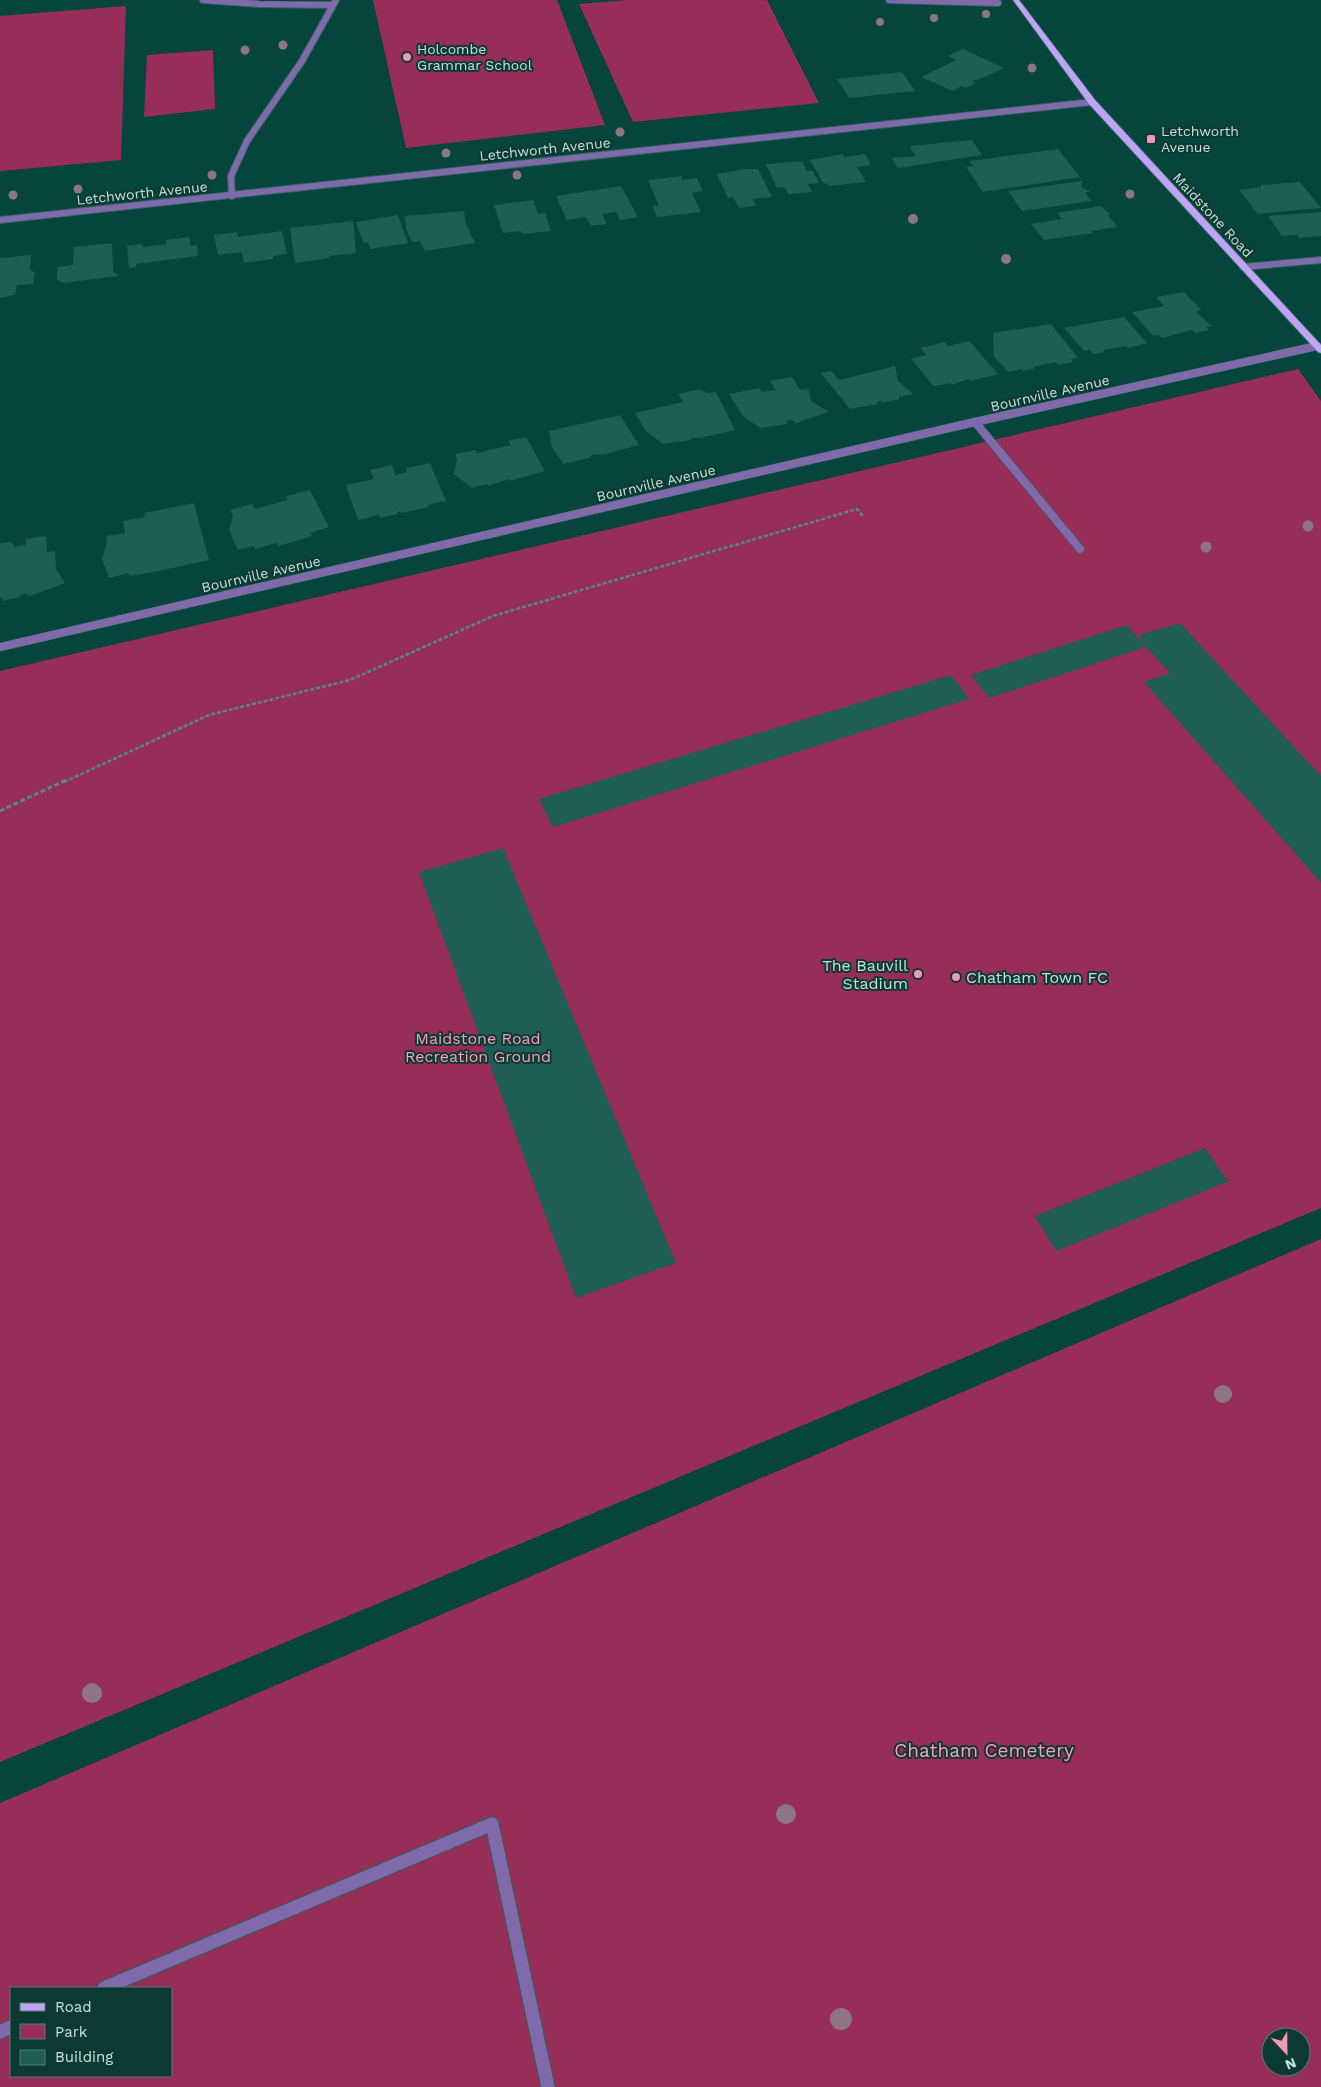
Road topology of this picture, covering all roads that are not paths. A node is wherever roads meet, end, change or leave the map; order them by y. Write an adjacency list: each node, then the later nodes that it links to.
1 (203, 0): 4 (street)
2 (888, 0): 5 (street)
3 (1016, 0): 6 (main road, Maidstone Road)
4 (335, 3): 7 (street)
5 (998, 3)
6 (1092, 102): 7 (street, Letchworth Avenue); 10 (main road, Maidstone Road)
7 (232, 196): 8 (street, Letchworth Avenue)
8 (0, 220)
9 (1321, 260): 10 (street)
10 (1243, 267): 11 (main road, Maidstone Road)
11 (1319, 348): 12 (street, Bournville Avenue)
12 (975, 422): 13 (street); 14 (street, Bournville Avenue)
13 (1080, 549)
14 (0, 647)
15 (106, 1987): 16 (street)
16 (548, 2087)

